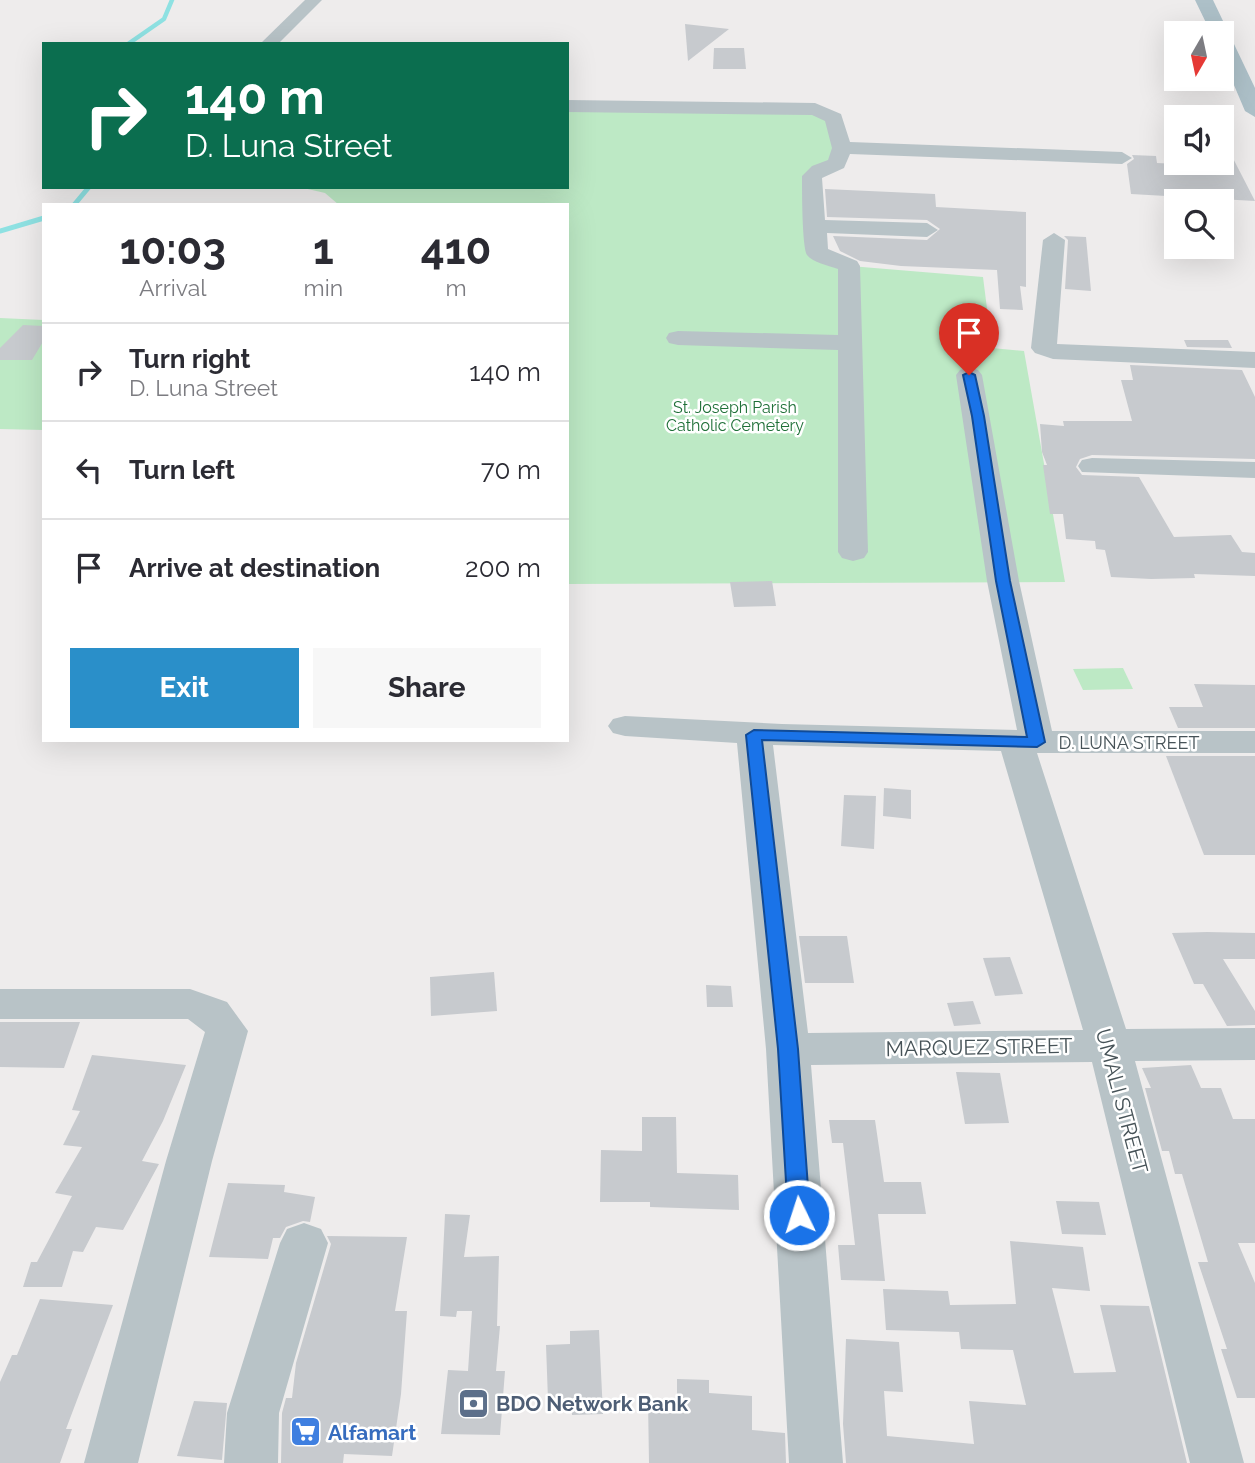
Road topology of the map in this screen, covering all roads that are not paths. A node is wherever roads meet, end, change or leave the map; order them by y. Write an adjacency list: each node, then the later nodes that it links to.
1 (314, 0): 4 (street)
2 (1204, 0): 3 (main road)
3 (1214, 21)
4 (270, 42)
5 (1234, 64): 7 (main road)
6 (569, 106): 8 (street)
7 (1255, 111)
8 (842, 148): 9 (street); 10 (street)
9 (1122, 158)
10 (815, 226): 11 (street); 14 (street)
11 (927, 230)
12 (1054, 240): 15 (street)
13 (678, 338): 14 (street)
14 (850, 343): 19 (street)
15 (1255, 360)
16 (969, 375): 22 (street, UMALI STREET)
17 (1092, 466): 18 (street)
18 (1255, 470)
19 (853, 552)
20 (625, 726): 21 (street, D. LUNA STREET)
21 (754, 735): 22 (street, D. LUNA STREET); 27 (street)
22 (1026, 742): 23 (street, D. LUNA STREET); 26 (street, UMALI STREET)
23 (1255, 742)
24 (0, 1004): 29 (street)
25 (1255, 1044): 26 (street, MARQUEZ STREET)
26 (1109, 1045): 27 (street, MARQUEZ STREET); 32 (street, UMALI STREET)
27 (788, 1049): 31 (street)
28 (304, 1243): 30 (street)
29 (111, 1463)
30 (251, 1463)
31 (816, 1463)
32 (1217, 1463)

